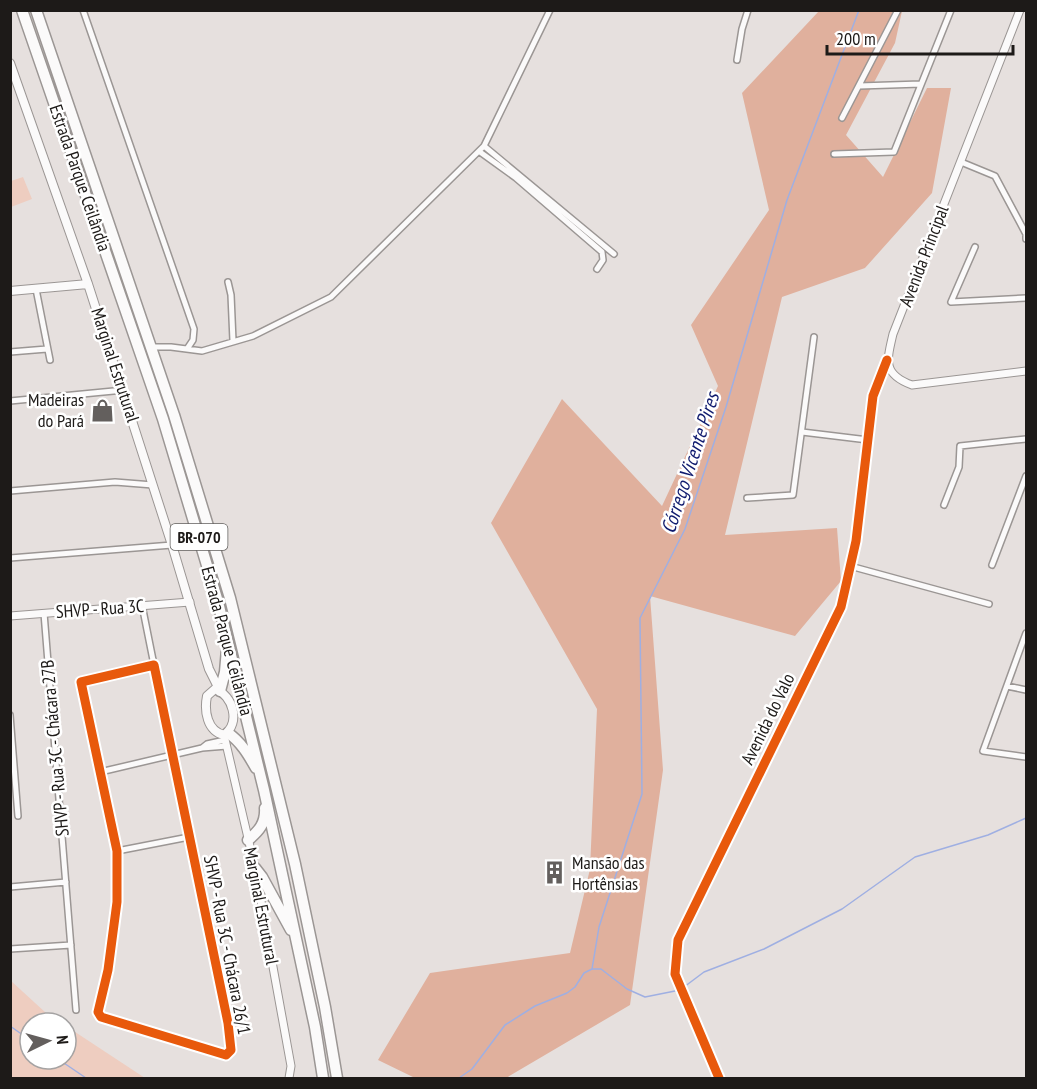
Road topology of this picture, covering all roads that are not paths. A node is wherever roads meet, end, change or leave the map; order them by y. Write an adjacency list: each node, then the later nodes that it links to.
1 (22, 10): 56 (highway, Estrada Parque Ceilândia / BR-070)
2 (36, 10): 29 (highway, Estrada Parque Ceilândia / BR-070)
3 (83, 10): 31 (street)
4 (550, 10): 14 (street)
5 (748, 10): 9 (street)
6 (898, 10): 12 (street)
7 (951, 10): 11 (street)
8 (1020, 10): 17 (street, Avenida Principal)
9 (737, 60)
10 (10, 63): 23 (main road, Marginal Estrutural)
11 (921, 84): 12 (street); 16 (street)
12 (859, 86): 13 (street)
13 (842, 118)
14 (484, 146): 15 (street); 20 (street)
15 (480, 152): 21 (street); 28 (street)
16 (834, 154)
17 (961, 162): 18 (street); 34 (street, Avenida Principal)
18 (1026, 239)
19 (975, 247): 26 (street)
20 (614, 254)
21 (597, 269)
22 (228, 282): 28 (street)
23 (88, 284): 24 (main road); 36 (main road, Marginal Estrutural)
24 (36, 289): 25 (main road); 30 (street)
25 (10, 291)
26 (1026, 298)
27 (814, 337): 38 (street)
28 (233, 341): 31 (street)
29 (151, 347): 31 (street); 80 (highway, Estrada Parque Ceilândia / BR-070)
30 (47, 349): 32 (street); 33 (street)
31 (187, 349)
32 (10, 352)
33 (50, 360)
34 (887, 360): 35 (street); 39 (street, Avenida do Valo)
35 (1026, 371)
36 (124, 390): 37 (street); 42 (main road, Marginal Estrutural)
37 (10, 401)
38 (802, 432): 39 (street); 44 (street)
39 (868, 440): 49 (street, Avenida do Valo)
40 (1026, 440): 45 (street)
41 (1026, 476): 48 (street)
42 (153, 485): 43 (street); 46 (main road, Marginal Estrutural)
43 (10, 491)
44 (747, 498)
45 (944, 505)
46 (172, 545): 47 (street); 50 (main road, Marginal Estrutural)
47 (10, 558)
48 (992, 565)
49 (850, 566): 51 (street); 81 (street, Avenida do Valo)
50 (190, 602): 52 (street, SHVP - Rua 3C); 60 (main road, Marginal Estrutural)
51 (988, 604)
52 (142, 605): 53 (street, SHVP - Rua 3C); 57 (street, SHVP - Rua 3C - Chácara 26/1)
53 (44, 613): 54 (street, SHVP - Rua 3C); 72 (street, SHVP - Rua 3C - Chácara 27B)
54 (10, 616)
55 (1026, 633): 58 (street)
56 (228, 640): 60 (highway); 66 (highway, Estrada Parque Ceilândia / BR-070)
57 (154, 665): 63 (street, SHVP - Rua 3C - Chácara 26/1); 65 (street, SHVP - Rua 3C - Chácara 26/1)
58 (1007, 686): 59 (street); 64 (street)
59 (1026, 690)
60 (217, 691): 62 (main road); 62 (main road, Marginal Estrutural)
61 (10, 715): 67 (street)
62 (226, 739): 63 (street); 66 (highway); 69 (street, Marginal Estrutural)
63 (171, 755): 65 (street); 68 (street, SHVP - Rua 3C - Chácara 26/1)
64 (1026, 757)
65 (100, 772): 70 (street, SHVP - Rua 3C - Chácara 26/1)
66 (263, 784): 69 (highway); 74 (highway, Estrada Parque Ceilândia / BR-070)
67 (18, 816)
68 (189, 837): 70 (street, SHVP - Rua 3C - Chácara 26/1); 70 (street, SHVP - Rua 3C - Chácara 26/1)
69 (248, 840): 71 (street, Marginal Estrutural)
70 (117, 851)
71 (255, 868): 74 (highway); 78 (street, Marginal Estrutural)
72 (66, 882): 73 (street); 75 (street, SHVP - Rua 3C - Chácara 27B)
73 (10, 887)
74 (297, 941): 79 (highway, Estrada Parque Ceilândia / BR-070)
75 (71, 945): 76 (street); 77 (street, SHVP - Rua 3C - Chácara 27B)
76 (10, 950)
77 (76, 1010)
78 (289, 1078)
79 (322, 1078)
80 (336, 1078)
81 (719, 1078)

